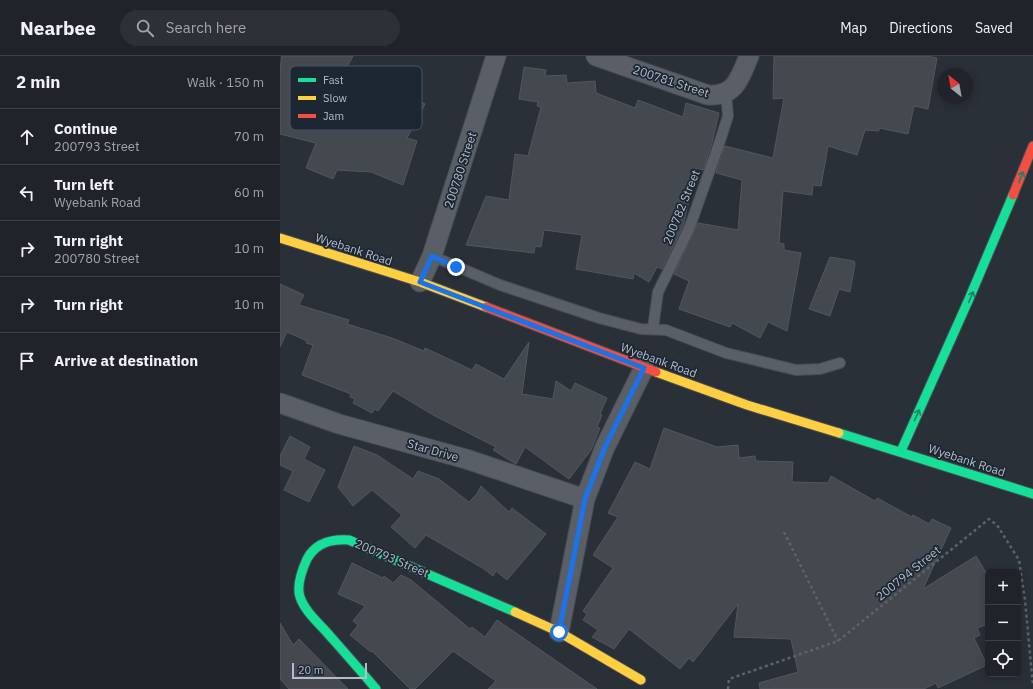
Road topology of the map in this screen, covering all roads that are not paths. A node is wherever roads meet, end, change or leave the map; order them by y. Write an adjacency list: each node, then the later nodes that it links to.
1 (496, 56): 7 (street, 200780 Street)
2 (596, 56): 4 (street, 200781 Street)
3 (749, 56): 4 (street, 200781 Street)
4 (726, 94): 9 (lane, 200782 Street)
5 (1033, 146): 13 (street, one-way to 5)
6 (280, 238): 8 (street, Wyebank Road)
7 (432, 256): 8 (street, 200780 Street); 9 (lane)
8 (420, 282): 11 (street, Wyebank Road)
9 (653, 328): 10 (lane)
10 (840, 363)
11 (644, 368): 13 (street, Wyebank Road); 15 (street)
12 (280, 403): 15 (street, Star Drive)
13 (901, 451): 14 (street, Wyebank Road)
14 (1033, 494)
15 (585, 499): 16 (street)
16 (559, 632): 17 (street, 200793 Street); 18 (street, 200793 Street)
17 (641, 680)
18 (376, 689)

